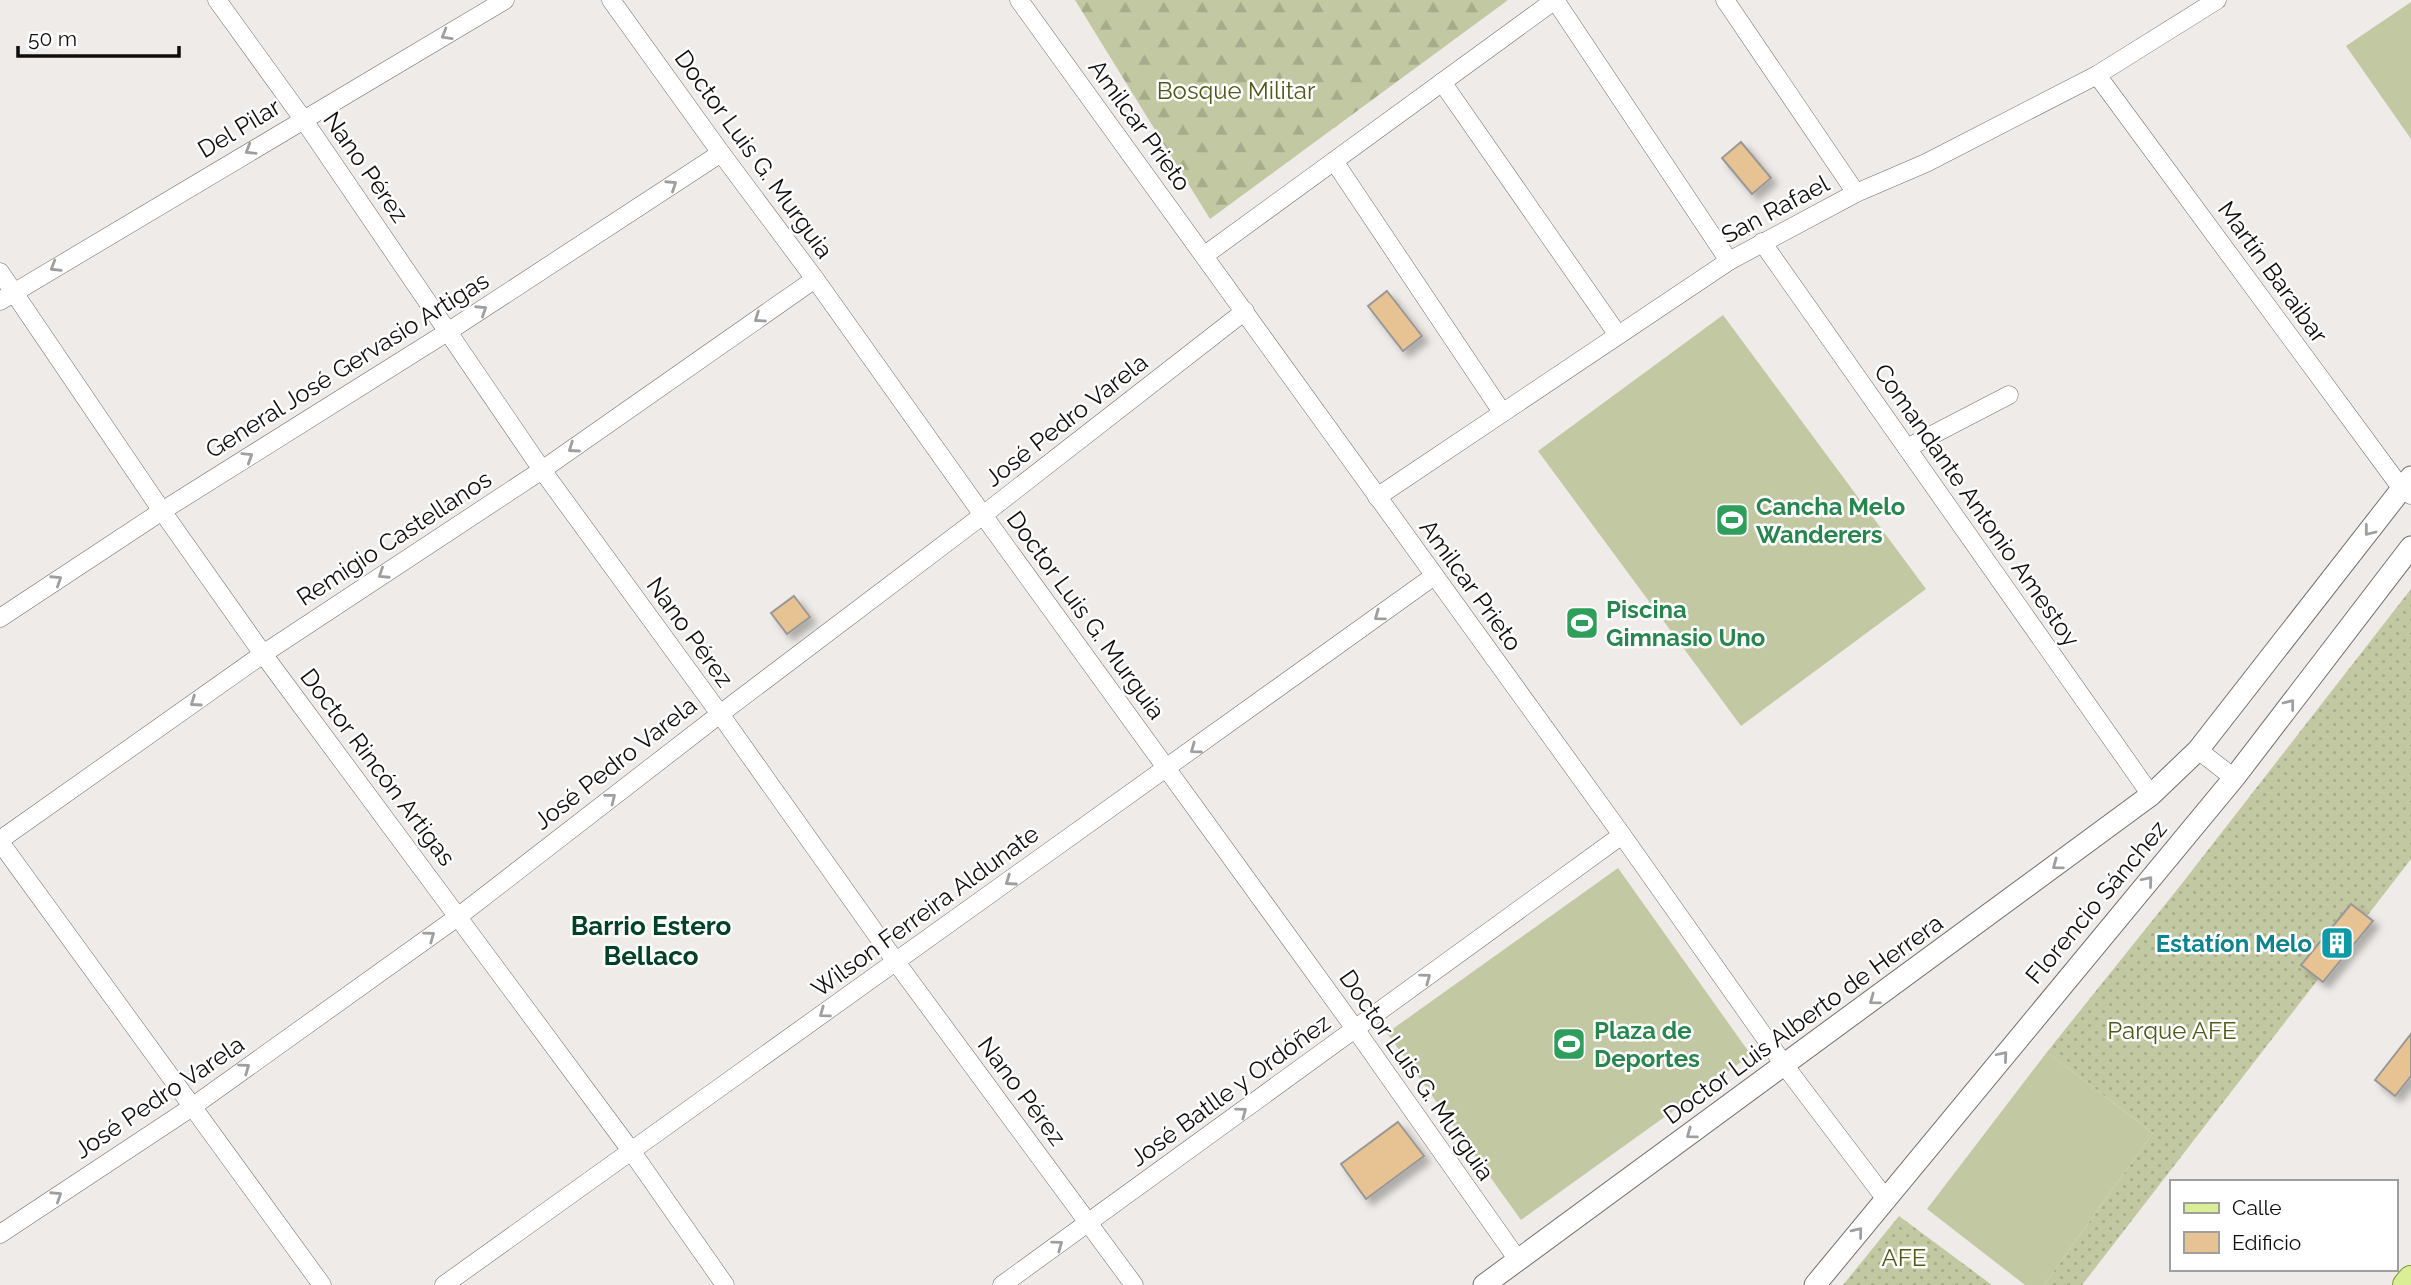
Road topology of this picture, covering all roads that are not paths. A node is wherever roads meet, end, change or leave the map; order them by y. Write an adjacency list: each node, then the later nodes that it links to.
1 (217, 0): 10 (street, Nano Pérez)
2 (505, 0): 10 (street, Del Pilar, one-way to 10)
3 (611, 0): 11 (street, Doctor Luis G. Murguia)
4 (1019, 0): 15 (street, Amilcar Prieto)
5 (1555, 0): 9 (street); 16 (street)
6 (1725, 0): 13 (street)
7 (2217, 0): 8 (street, San Rafael)
8 (2097, 75): 13 (street, San Rafael); 27 (street, Martín Baraibar)
9 (1442, 82): 12 (street); 22 (street)
10 (303, 119): 19 (street, Del Pilar, one-way to 19); 21 (street, Nano Pérez)
11 (721, 153): 18 (street, Doctor Luis G. Murguia); 21 (street, General José Gervasio Artigas, one-way to 11)
12 (1334, 162): 15 (street); 24 (street)
13 (1856, 193): 14 (street, San Rafael)
14 (1762, 242): 16 (street, San Rafael); 25 (street, Comandante Antonio Amestoy)
15 (1205, 255): 20 (street, Amilcar Prieto)
16 (1729, 261): 22 (street, San Rafael)
17 (0, 272): 19 (street, Doctor Rincón Artigas)
18 (815, 279): 26 (street, Remigio Castellanos, one-way to 26); 30 (street, Doctor Luis G. Murguia)
19 (7, 296): 29 (street, Doctor Rincón Artigas)
20 (1245, 311): 28 (street, Amilcar Prieto); 30 (street, José Pedro Varela)
21 (449, 331): 26 (street, Nano Pérez); 29 (street, General José Gervasio Artigas, one-way to 21)
22 (1618, 335): 24 (street, San Rafael)
23 (2009, 395): 25 (street)
24 (1502, 412): 28 (street, San Rafael)
25 (1908, 449): 39 (street, Comandante Antonio Amestoy)
26 (542, 470): 34 (street, Remigio Castellanos, one-way to 34); 35 (street, Nano Pérez)
27 (2408, 487): 36 (street, Florencio Sánchez, one-way to 36)
28 (1377, 497): 32 (street, Amilcar Prieto)
29 (162, 511): 33 (street, General José Gervasio Artigas, one-way to 29); 34 (street, Doctor Rincón Artigas)
30 (983, 515): 35 (street, José Pedro Varela); 37 (street, Doctor Luis G. Murguia)
31 (2411, 547): 38 (street, Florencio Sánchez, one-way to 31)
32 (1434, 576): 37 (street, Wilson Ferreira Aldunate, one-way to 37); 40 (street, Amilcar Prieto)
33 (0, 618)
34 (263, 654): 41 (street, Remigio Castellanos, one-way to 41); 42 (street, Doctor Rincón Artigas)
35 (720, 714): 42 (street, José Pedro Varela, one-way to 35); 43 (street, Nano Pérez)
36 (2198, 750): 38 (street); 39 (street, Florencio Sánchez)
37 (1167, 769): 43 (street, Wilson Ferreira Aldunate, one-way to 43); 44 (street, Doctor Luis G. Murguia)
38 (2234, 778): 48 (street, Florencio Sánchez, one-way to 38)
39 (2151, 795): 45 (street, Doctor Luis Alberto de Herrera, one-way to 45)
40 (1622, 835): 44 (street, José Batlle y Ordóñez, one-way to 40); 45 (street, Amilcar Prieto)
41 (0, 841): 46 (street)
42 (459, 916): 46 (street, José Pedro Varela, one-way to 42); 47 (street, Doctor Rincón Artigas)
43 (896, 962): 47 (street, Wilson Ferreira Aldunate, one-way to 47); 49 (street, Nano Pérez)
44 (1356, 1030): 49 (street, José Batlle y Ordóñez, one-way to 44); 51 (street, Doctor Luis G. Murguia)
45 (1785, 1066): 48 (street, Amilcar Prieto); 51 (street, Doctor Luis Alberto de Herrera, one-way to 51)
46 (192, 1107): 50 (street, José Pedro Varela, one-way to 46); 53 (street)
47 (632, 1152): 54 (street, Wilson Ferreira Aldunate); 55 (street, Doctor Rincón Artigas)
48 (1885, 1198): 59 (street, Florencio Sánchez, one-way to 48)
49 (1089, 1222): 56 (street, José Batlle y Ordóñez, one-way to 49); 57 (street, Nano Pérez)
50 (0, 1234)
51 (1518, 1260): 58 (street, Doctor Luis Alberto de Herrera)
52 (2411, 1279): 60 (main road)
53 (322, 1285)
54 (444, 1285)
55 (725, 1285)
56 (1002, 1285)
57 (1134, 1285)
58 (1484, 1285)
59 (1815, 1285)
60 (2406, 1285)

